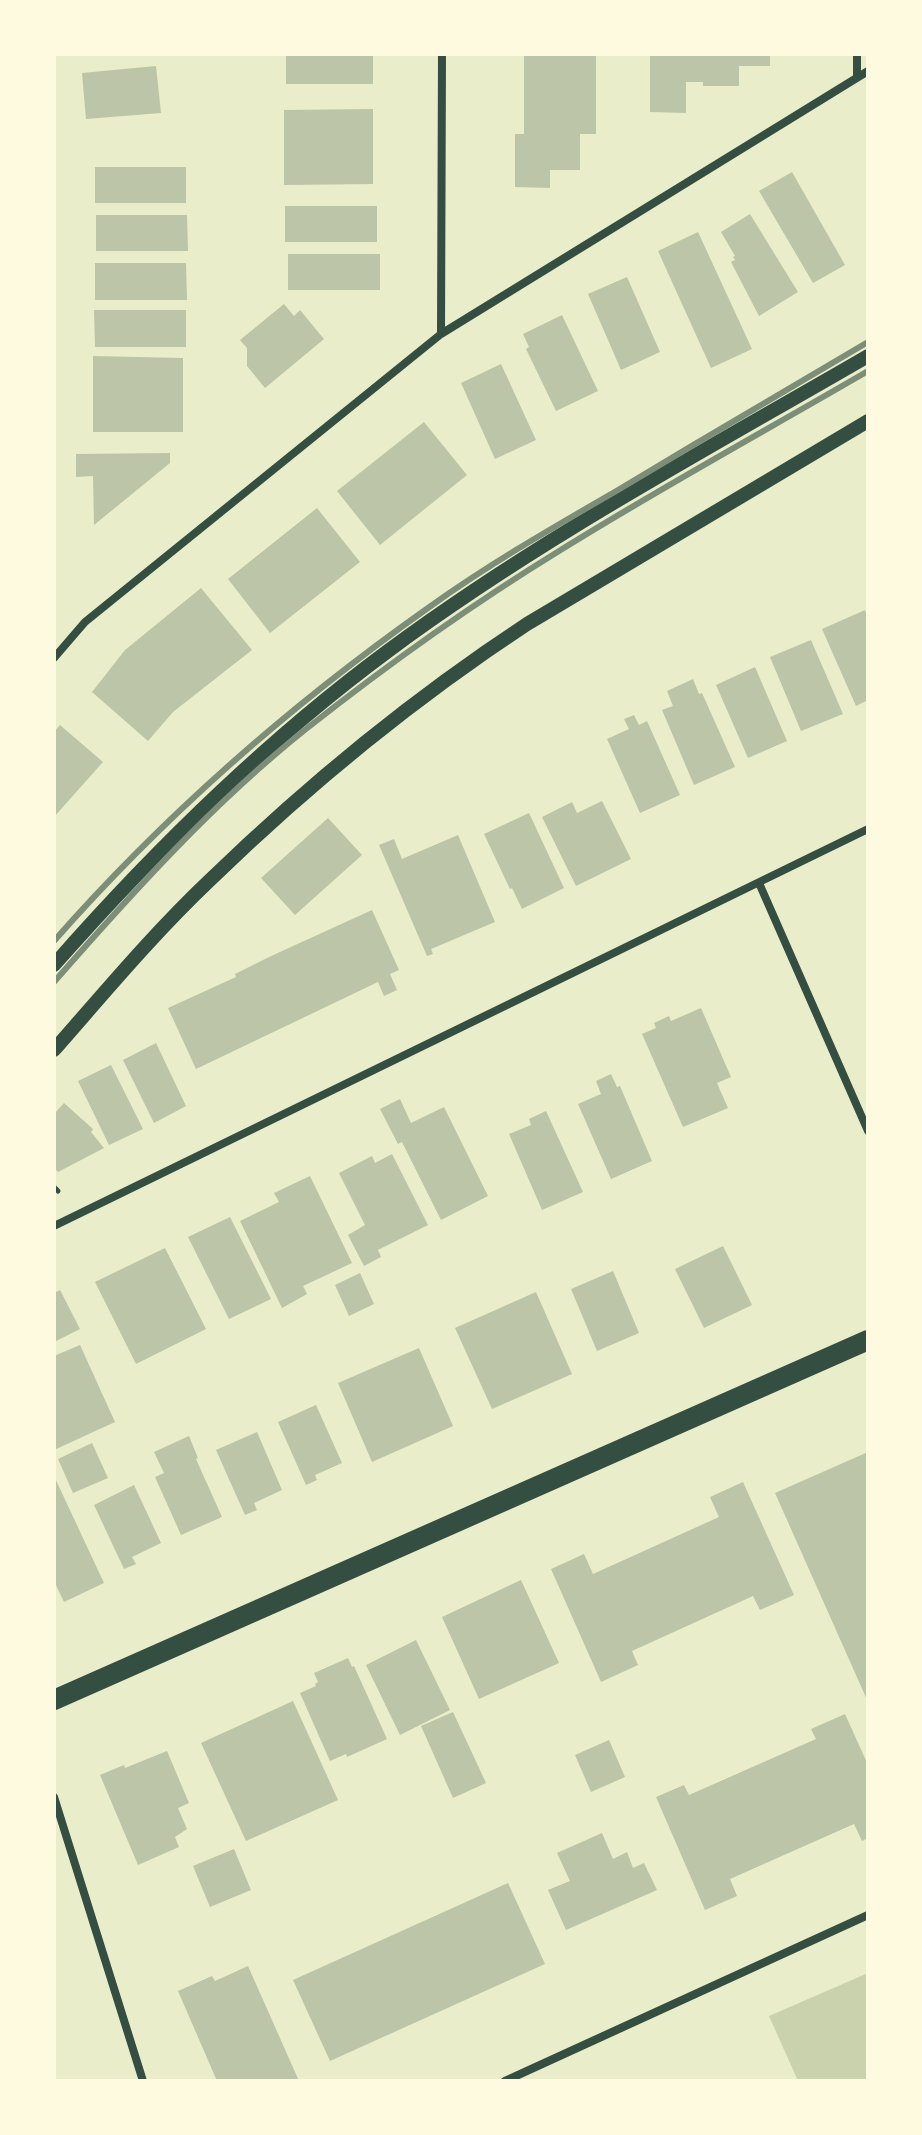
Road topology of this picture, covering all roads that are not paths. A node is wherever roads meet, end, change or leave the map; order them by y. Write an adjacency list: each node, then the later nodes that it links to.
1 (442, 54): 5 (street)
2 (857, 54): 4 (street)
3 (868, 71): 4 (street)
4 (857, 77): 5 (street)
5 (441, 334): 8 (street)
6 (868, 356): 11 (street)
7 (868, 421): 12 (street)
8 (54, 658)
9 (868, 829): 10 (street)
10 (759, 883): 13 (street); 14 (street)
11 (54, 965)
12 (54, 1050)
13 (868, 1131)
14 (54, 1226)
15 (868, 1340): 16 (main road)
16 (54, 1700)
17 (54, 1797): 19 (street)
18 (868, 1915): 20 (street)
19 (143, 2081)
20 (505, 2081)

